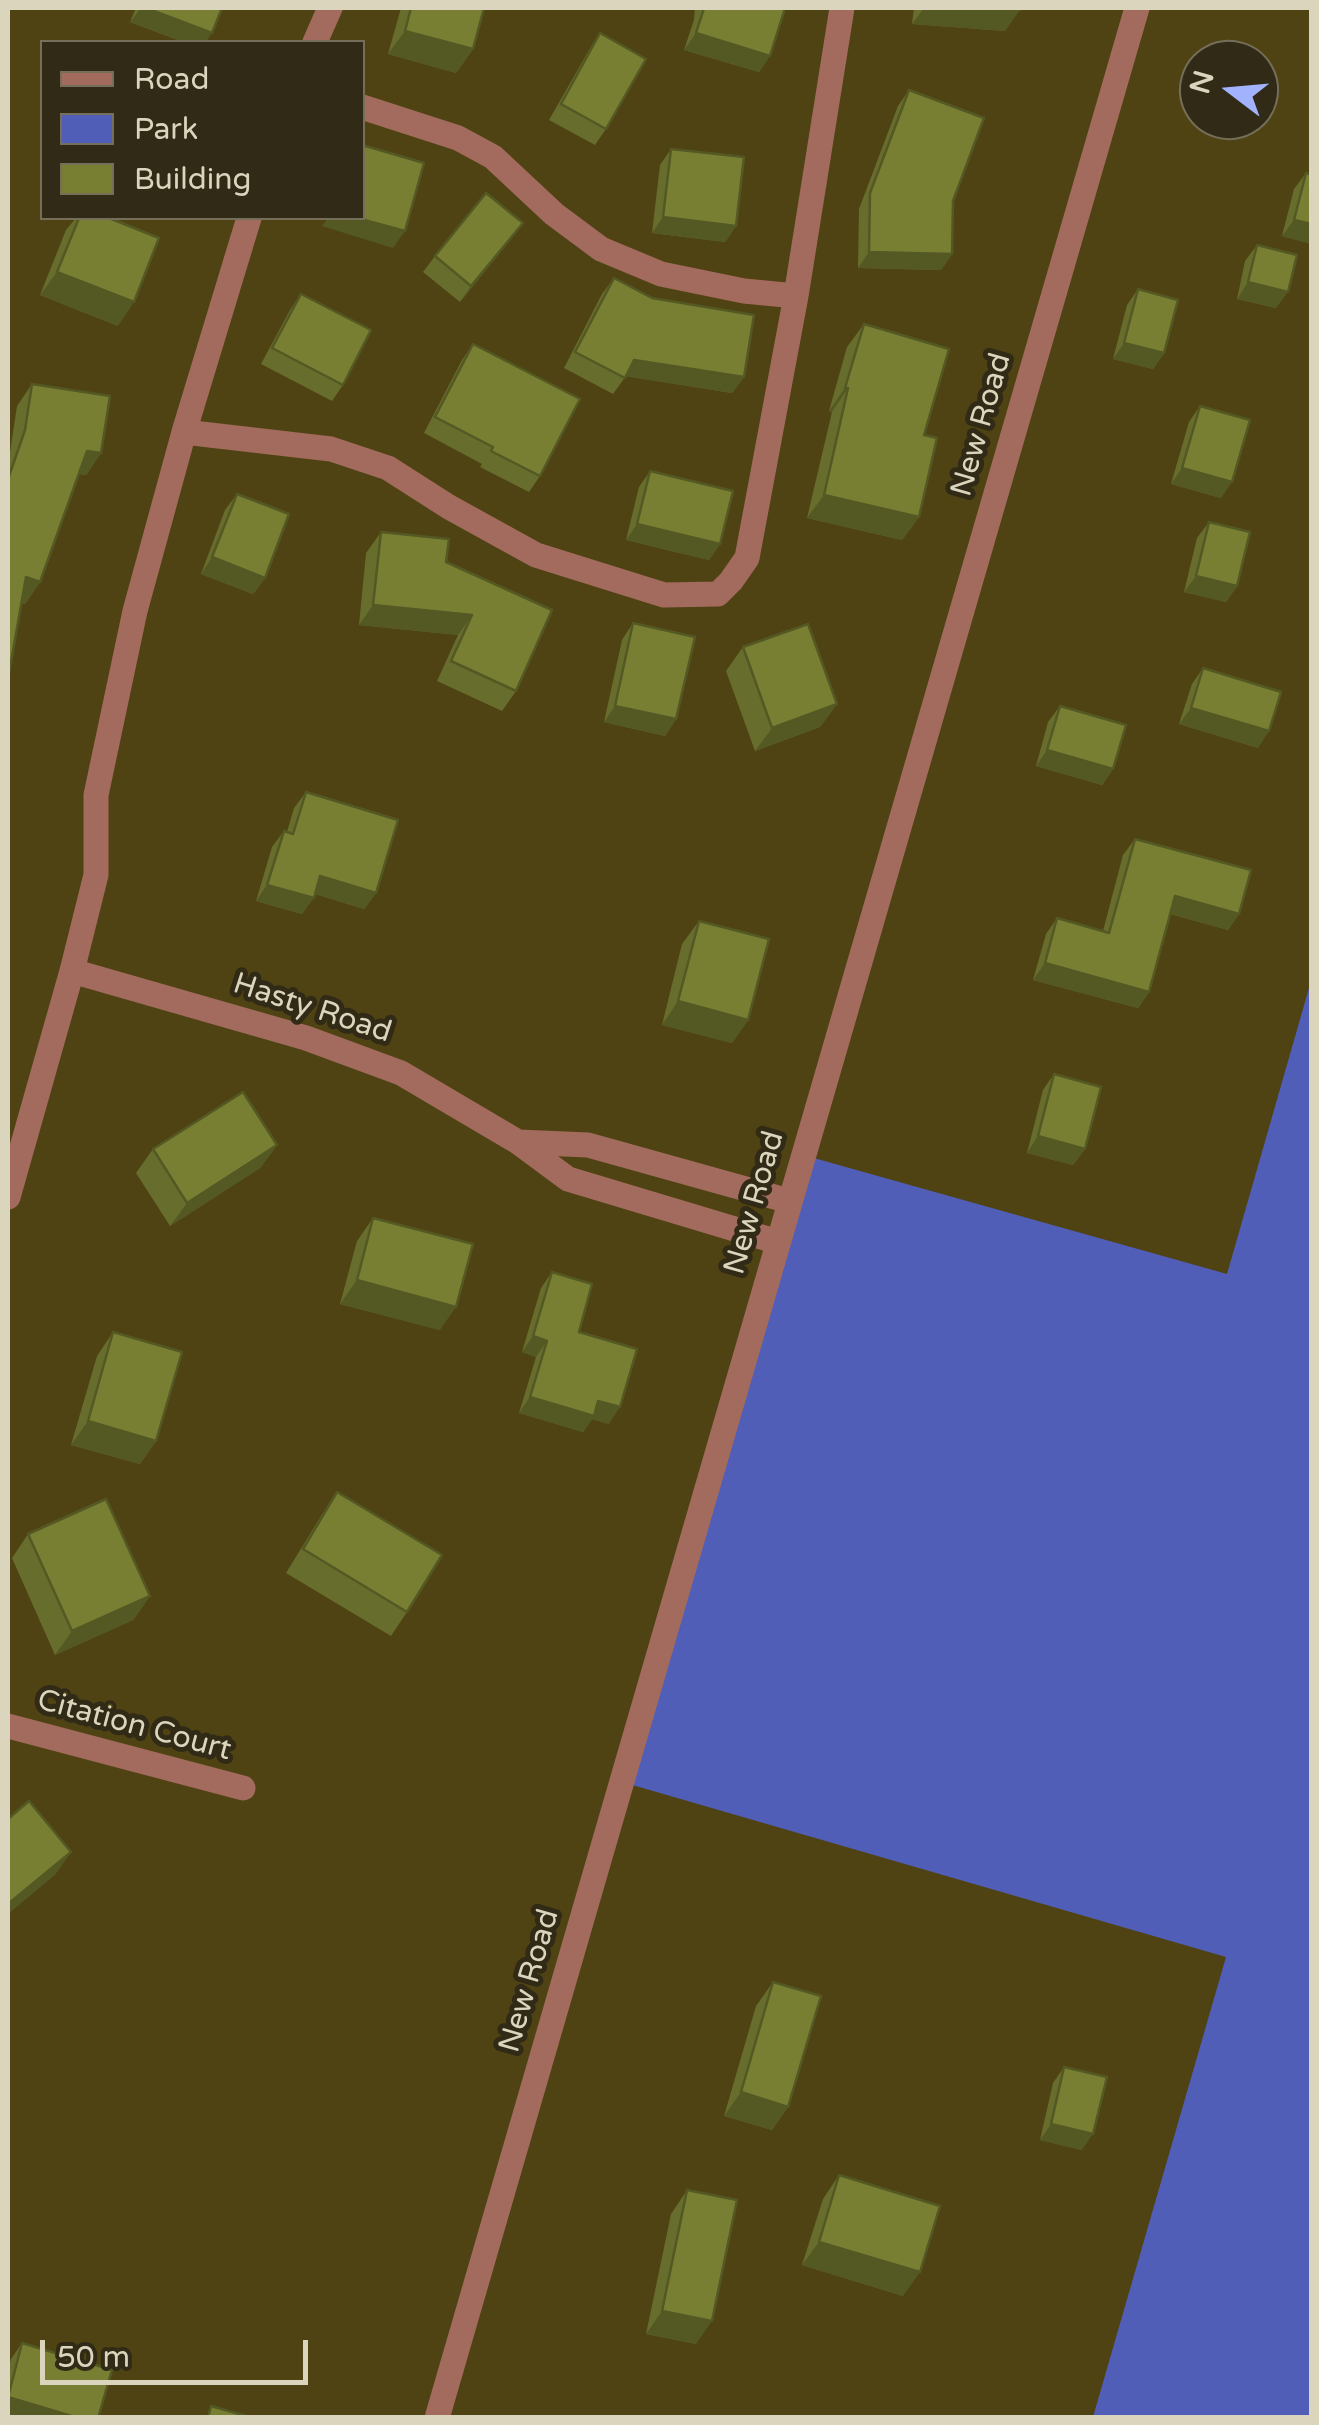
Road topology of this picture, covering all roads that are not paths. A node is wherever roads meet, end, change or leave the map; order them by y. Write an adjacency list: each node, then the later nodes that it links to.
1 (330, 8): 4 (street)
2 (842, 8): 7 (street)
3 (1137, 8): 12 (street, New Road)
4 (316, 40)
5 (365, 108): 7 (street)
6 (249, 220): 8 (street)
7 (796, 296): 8 (street)
8 (184, 432): 9 (street)
9 (72, 970): 10 (street, Hasty Road); 11 (street)
10 (518, 1142): 12 (street, Hasty Road); 13 (street, Hasty Road)
11 (8, 1197)
12 (789, 1201): 13 (street, New Road)
13 (778, 1242): 16 (street, New Road)
14 (8, 1726): 15 (street, Citation Court)
15 (243, 1788)
16 (438, 2418)

